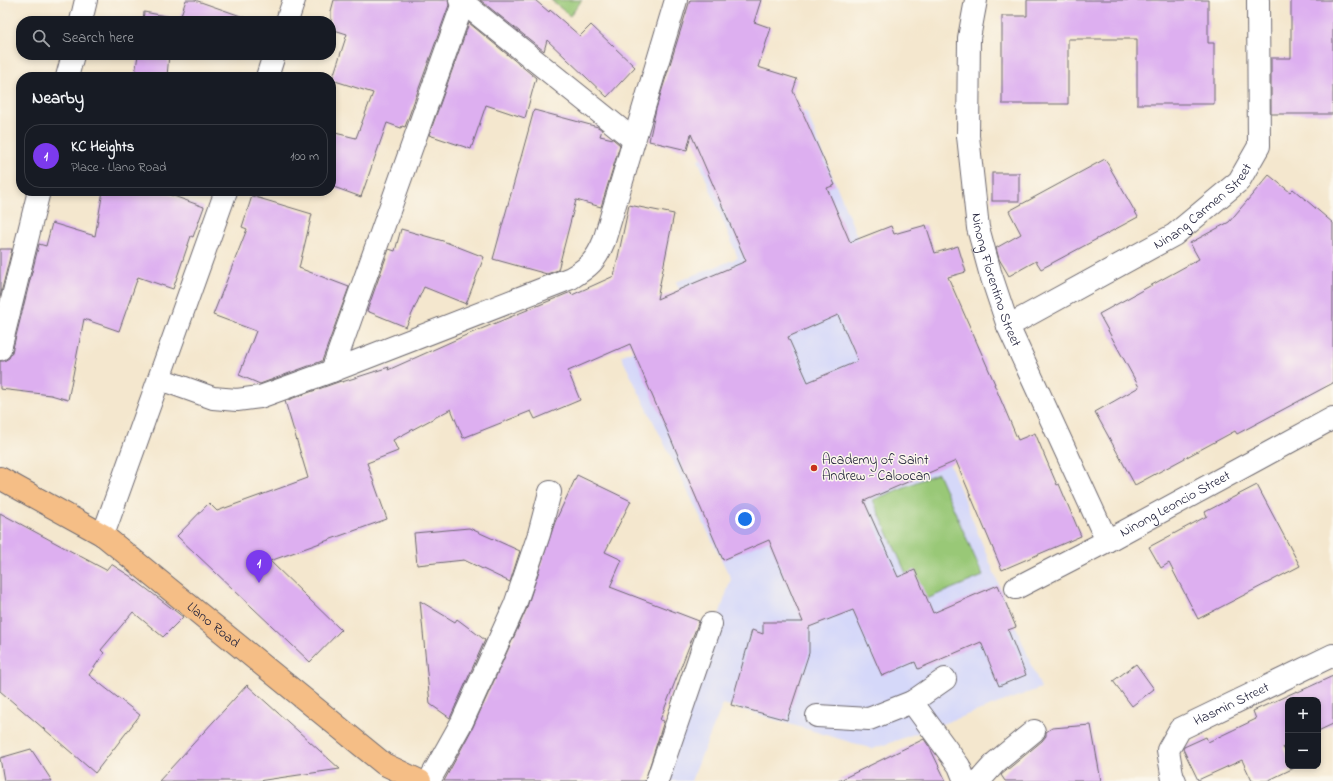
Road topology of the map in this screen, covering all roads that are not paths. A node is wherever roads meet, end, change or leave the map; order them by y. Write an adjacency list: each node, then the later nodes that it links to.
1 (86, 0): 7 (street)
2 (294, 0): 8 (street)
3 (676, 0): 13 (street)
4 (976, 0): 16 (street, Ninong Florentino Street)
5 (1258, 0): 16 (street, Ninang Carmen Street)
6 (462, 2): 13 (street); 18 (street)
7 (82, 16)
8 (288, 16)
9 (72, 60): 11 (street)
10 (272, 60): 12 (street)
11 (68, 72)
12 (269, 72)
13 (634, 140): 18 (street)
14 (38, 196): 17 (street)
15 (224, 196): 19 (street)
16 (1008, 326): 24 (street, Ninong Florentino Street)
17 (0, 348)
18 (332, 371): 19 (street)
19 (160, 379): 23 (street)
20 (1333, 418): 24 (street, Ninong Leoncio Street)
21 (0, 478): 23 (main road, Llano Road)
22 (550, 492): 33 (street)
23 (103, 535): 32 (main road, Llano Road)
24 (1107, 541): 25 (street, Ninong Leoncio Street)
25 (1016, 588)
26 (711, 624): 34 (street)
27 (1333, 655): 37 (street, Hasmin Street)
28 (945, 679): 29 (street)
29 (912, 702): 30 (street); 35 (street)
30 (817, 716)
31 (1034, 731): 36 (street)
32 (420, 781)
33 (429, 781)
34 (657, 781)
35 (965, 781)
36 (979, 781)
37 (1175, 781)

